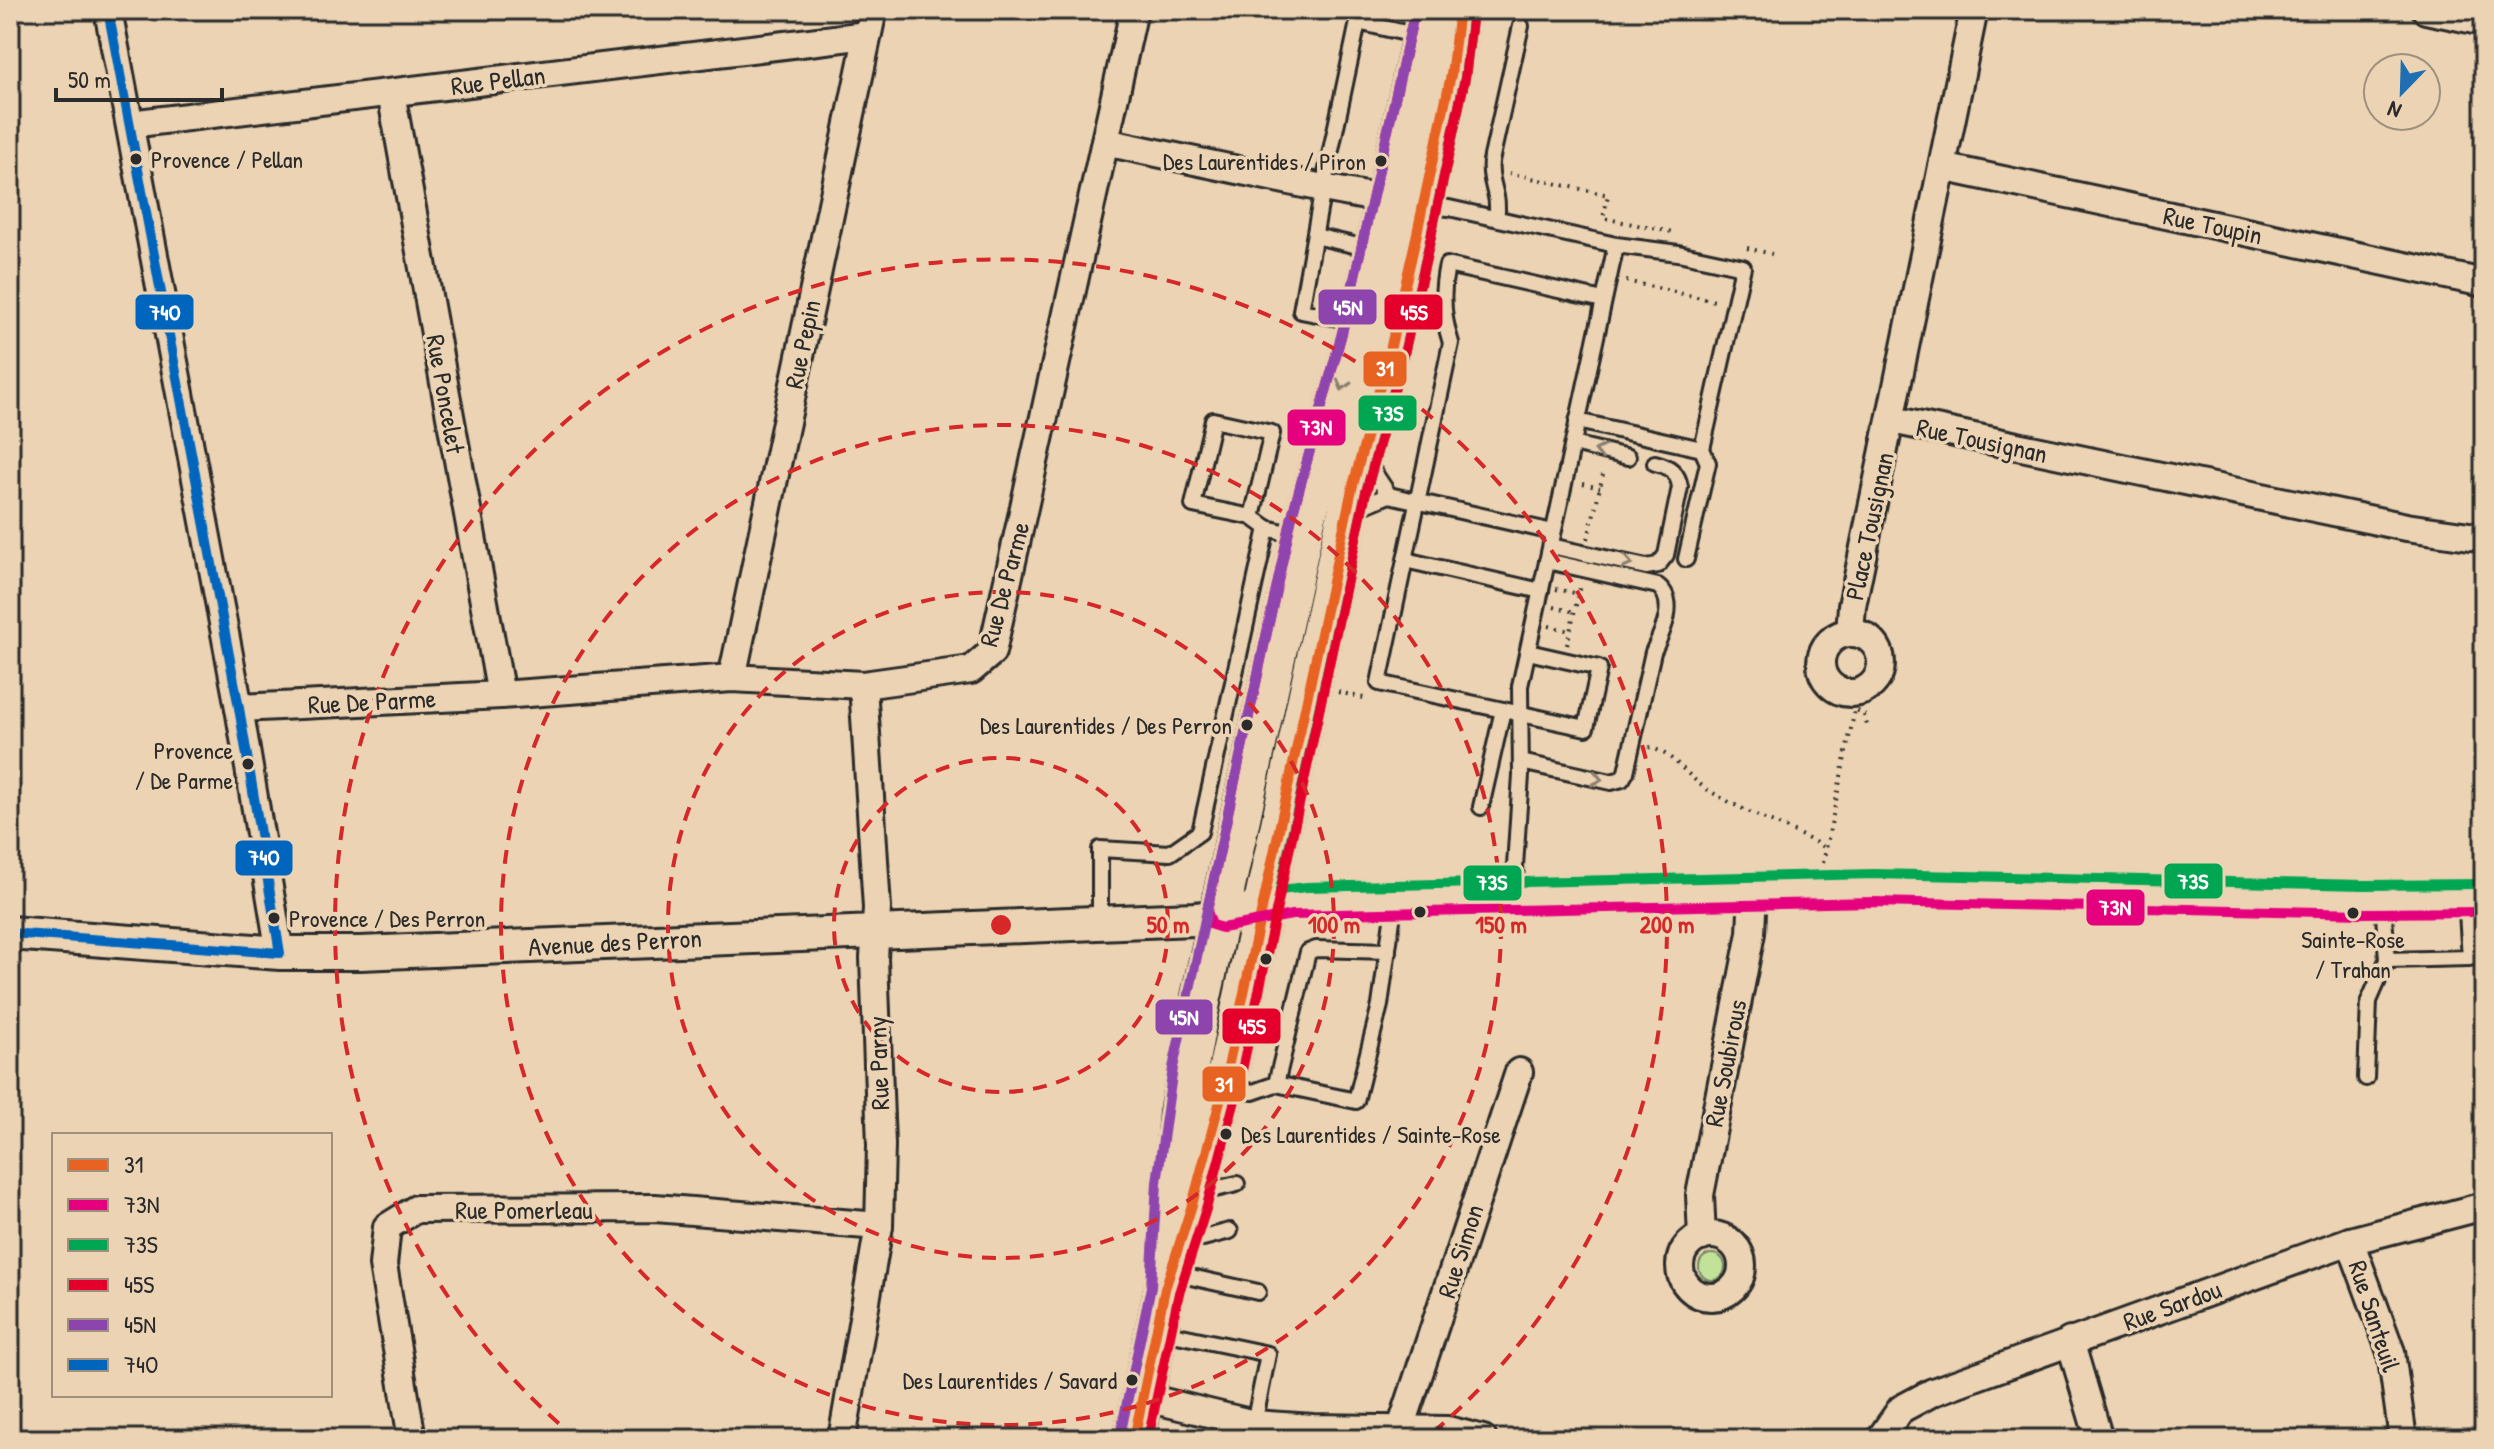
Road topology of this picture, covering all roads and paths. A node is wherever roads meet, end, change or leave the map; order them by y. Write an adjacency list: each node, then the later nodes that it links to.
1 (108, 10): 10 (street)
2 (1134, 10): 11 (street, Rue De Parme)
3 (1974, 10): 12 (street, Rue Tousignan)
4 (2426, 10): 5 (street)
5 (2484, 22)
6 (870, 23): 9 (street, Rue Pellan); 54 (street, Rue Pepin)
7 (1521, 26): 17 (lane)
8 (1440, 31): 14 (lane); 15 (main road); 16 (main road)
9 (391, 93): 10 (street, Rue Pellan); 56 (street, Rue Poncelet)
10 (130, 124): 57 (street)
11 (1105, 142): 14 (street); 55 (street, Rue De Parme)
12 (1942, 167): 25 (street, Rue Toupin); 29 (street, Rue Tousignan)
13 (1508, 173): 18 (path)
14 (1323, 188): 15 (street); 19 (lane)
15 (1386, 200): 16 (street); 22 (main road)
16 (1423, 206): 17 (lane); 33 (main road)
17 (1496, 218): 20 (lane)
18 (1680, 234)
19 (1315, 236): 22 (lane); 28 (lane)
20 (1616, 245): 24 (lane); 27 (lane)
21 (1734, 245): 23 (path)
22 (1375, 250): 28 (main road)
23 (1772, 254)
24 (1608, 277): 26 (lane); 27 (path)
25 (2484, 283)
26 (1603, 300): 30 (lane); 38 (lane)
27 (1734, 305): 32 (lane)
28 (1359, 322): 41 (main road, one-way to 41)
29 (1892, 420): 42 (street, Rue Tousignan); 51 (street, Place Tousignan)
30 (1577, 421): 31 (lane); 32 (lane)
31 (1573, 444): 34 (lane, one-way to 31); 44 (lane)
32 (1702, 449): 45 (lane)
33 (1361, 452): 37 (lane); 39 (main road)
34 (1628, 457)
35 (1606, 460): 43 (path)
36 (1655, 463): 44 (lane, one-way to 36)
37 (1389, 495): 38 (lane); 39 (lane)
38 (1417, 502): 44 (lane); 46 (lane)
39 (1347, 512): 72 (main road)
40 (1252, 517): 40 (lane); 41 (lane)
41 (1285, 532): 62 (main road)
42 (2484, 538)
43 (1587, 545)
44 (1550, 546): 48 (lane); 61 (lane)
45 (1686, 559)
46 (1405, 560): 48 (lane); 58 (lane)
47 (1582, 579): 50 (path)
48 (1541, 591): 53 (lane)
49 (1548, 626): 50 (path)
50 (1570, 631): 52 (path)
51 (1850, 633)
52 (1567, 647)
53 (1528, 652): 59 (lane); 59 (lane)
54 (732, 678): 55 (street, Rue De Parme); 56 (street, Rue De Parme)
55 (863, 685): 75 (street, Rue Parny)
56 (501, 695): 57 (street, Rue De Parme)
57 (239, 708): 78 (street)
58 (1503, 710): 59 (lane); 64 (lane)
59 (1519, 713): 63 (lane)
60 (1867, 725): 65 (path)
61 (1632, 743): 63 (lane, one-way to 61); 65 (path)
62 (1237, 751): 73 (main road); 74 (lane)
63 (1521, 762): 68 (lane)
64 (1481, 807)
65 (1826, 848): 66 (path)
66 (1823, 863)
67 (1753, 890): 68 (street, Avenue des Perron); 71 (street, Avenue des Perron); 90 (street, Rue Soubirous)
68 (1517, 896): 70 (street, Avenue des Perron)
69 (2475, 898): 71 (street, Avenue des Perron); 79 (lane)
70 (1395, 899): 72 (street, Avenue des Perron); 77 (lane)
71 (2383, 900): 79 (lane)
72 (1262, 907): 73 (street, Avenue des Perron); 83 (main road)
73 (1221, 914): 74 (street, Avenue des Perron); 85 (main road)
74 (1100, 921): 75 (street, Avenue des Perron)
75 (876, 930): 78 (street, Avenue des Perron); 87 (street, Rue Parny)
76 (10, 933): 78 (street, Avenue des Perron)
77 (1388, 951): 82 (lane); 82 (lane)
78 (280, 953)
79 (2387, 960): 81 (lane)
80 (1519, 1072): 98 (street, Rue Simon)
81 (2366, 1078)
82 (1276, 1084): 83 (lane)
83 (1224, 1086): 85 (main road)
84 (1237, 1184): 85 (lane)
85 (1184, 1189): 89 (main road)
86 (2484, 1206): 91 (street, Rue Sardou)
87 (879, 1226): 99 (street, Rue Pomerleau); 100 (street, Rue Parny)
88 (1230, 1231): 89 (lane)
89 (1176, 1232): 92 (main road)
90 (1702, 1237)
91 (2350, 1241): 95 (street, Rue Sardou); 105 (street, Rue Santeuil)
92 (1167, 1277): 93 (lane); 94 (main road)
93 (1258, 1292)
94 (1157, 1331): 96 (main road); 97 (lane)
95 (2070, 1341): 103 (street, Rue Sardou); 104 (street)
96 (1143, 1397): 97 (street); 101 (main road)
97 (1254, 1424): 98 (street)
98 (1400, 1431): 102 (street)
99 (412, 1439)
100 (842, 1439)
101 (1134, 1439)
102 (1483, 1439)
103 (1880, 1439)
104 (2099, 1439)
105 (2403, 1439)

